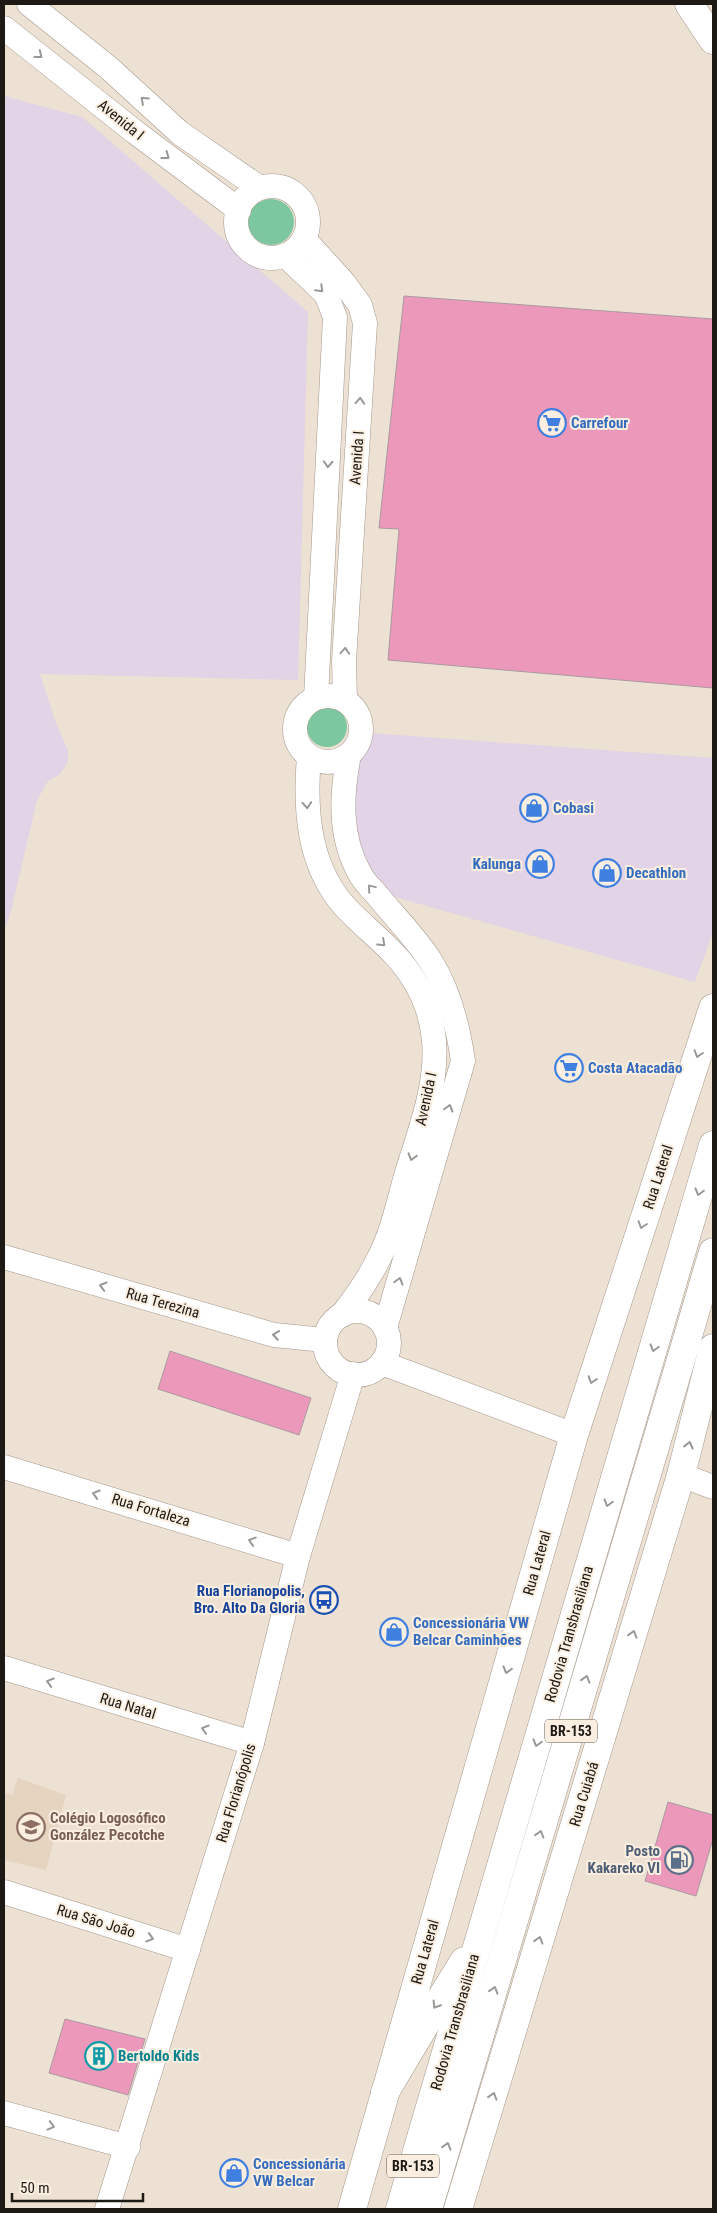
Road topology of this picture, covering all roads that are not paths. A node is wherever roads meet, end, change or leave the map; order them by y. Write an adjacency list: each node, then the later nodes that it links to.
1 (29, 4): 5 (street, Avenida I, one-way to 1)
2 (689, 4): 4 (main road)
3 (4, 28): 6 (street, Avenida I, one-way to 6)
4 (713, 40)
5 (260, 188): 6 (street); 7 (street)
6 (239, 210): 8 (street)
7 (304, 239): 8 (street); 10 (street, Avenida I, one-way to 7)
8 (285, 255): 9 (street, Avenida I, one-way to 9)
9 (316, 698): 10 (street); 12 (street)
10 (345, 700): 11 (street)
11 (349, 755): 12 (street); 18 (street, Avenida I, one-way to 11)
12 (308, 757): 17 (street, Avenida I, one-way to 17)
13 (713, 1008): 23 (main road, Rua Lateral, one-way to 23)
14 (713, 1145): 31 (main road, Rodovia Transbrasiliana / BR-153, one-way to 31)
15 (713, 1252): 39 (main road, Rodovia Transbrasiliana / BR-153, one-way to 15)
16 (4, 1257): 19 (street, Rua Terezina, one-way to 16)
17 (342, 1315): 18 (street); 19 (street)
18 (385, 1328): 21 (street)
19 (325, 1340): 22 (street)
20 (713, 1348): 25 (main road, Rua Cuiabá, one-way to 20)
21 (382, 1363): 22 (street); 23 (street)
22 (353, 1374): 27 (street, Rua Florianópolis)
23 (574, 1435): 33 (main road, Rua Lateral, one-way to 33)
24 (4, 1467): 27 (street, Rua Fortaleza, one-way to 24)
25 (681, 1475): 26 (street); 40 (main road, Rua Cuiabá, one-way to 25)
26 (713, 1487)
27 (298, 1556): 29 (street, Rua Florianópolis)
28 (4, 1668): 29 (street, Rua Natal, one-way to 28)
29 (252, 1743): 32 (street, Rua Florianópolis)
30 (4, 1892): 32 (street, Rua São João, one-way to 32)
31 (481, 1935): 33 (main road, one-way to 33); 38 (main road, Rodovia Transbrasiliana / BR-153)
32 (188, 1950): 35 (street, Rua Florianópolis)
33 (385, 2092): 37 (main road, Rua Lateral)
34 (4, 2113): 35 (street, one-way to 35)
35 (128, 2147): 36 (street, Rua Florianópolis)
36 (108, 2209)
37 (352, 2209)
38 (400, 2209)
39 (428, 2209)
40 (458, 2209)

